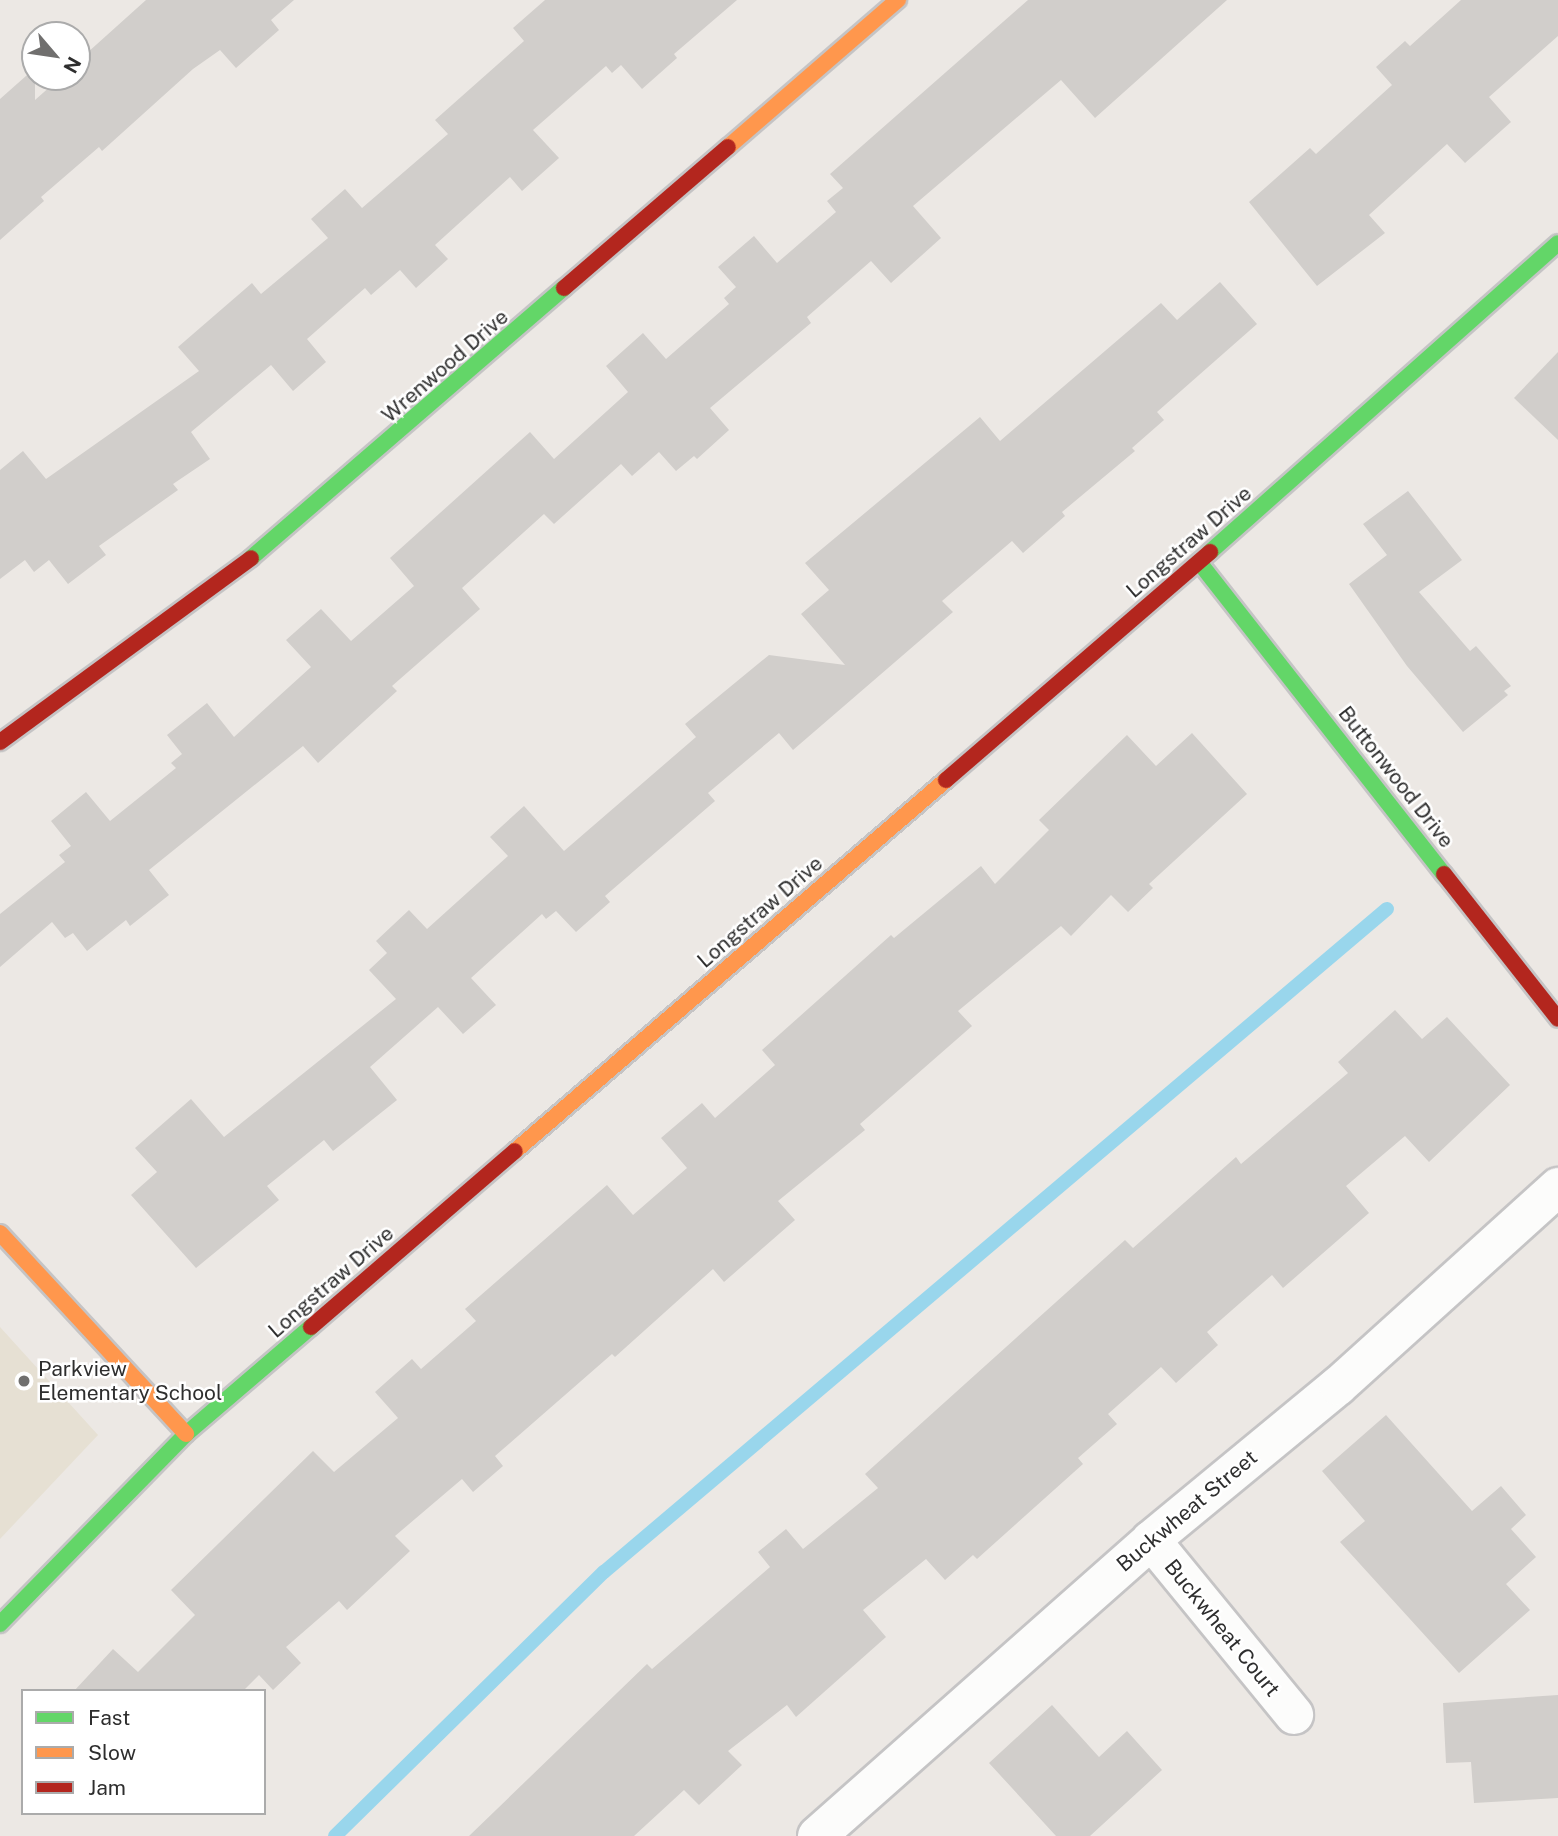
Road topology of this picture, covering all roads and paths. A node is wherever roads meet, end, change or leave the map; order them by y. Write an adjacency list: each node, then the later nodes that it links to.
1 (898, 0): 4 (street, Wrenwood Drive)
2 (1558, 243): 3 (street, Longstraw Drive)
3 (1199, 562): 5 (street, Buttonwood Drive); 8 (street, Longstraw Drive)
4 (0, 742)
5 (1558, 1019)
6 (1558, 1187): 9 (street, Buckwheat Street)
7 (0, 1233): 8 (street)
8 (186, 1434): 10 (street, Longstraw Drive)
9 (1151, 1540): 11 (street, Buckwheat Court); 12 (street, Buckwheat Street)
10 (0, 1624)
11 (1294, 1715)
12 (817, 1836)

